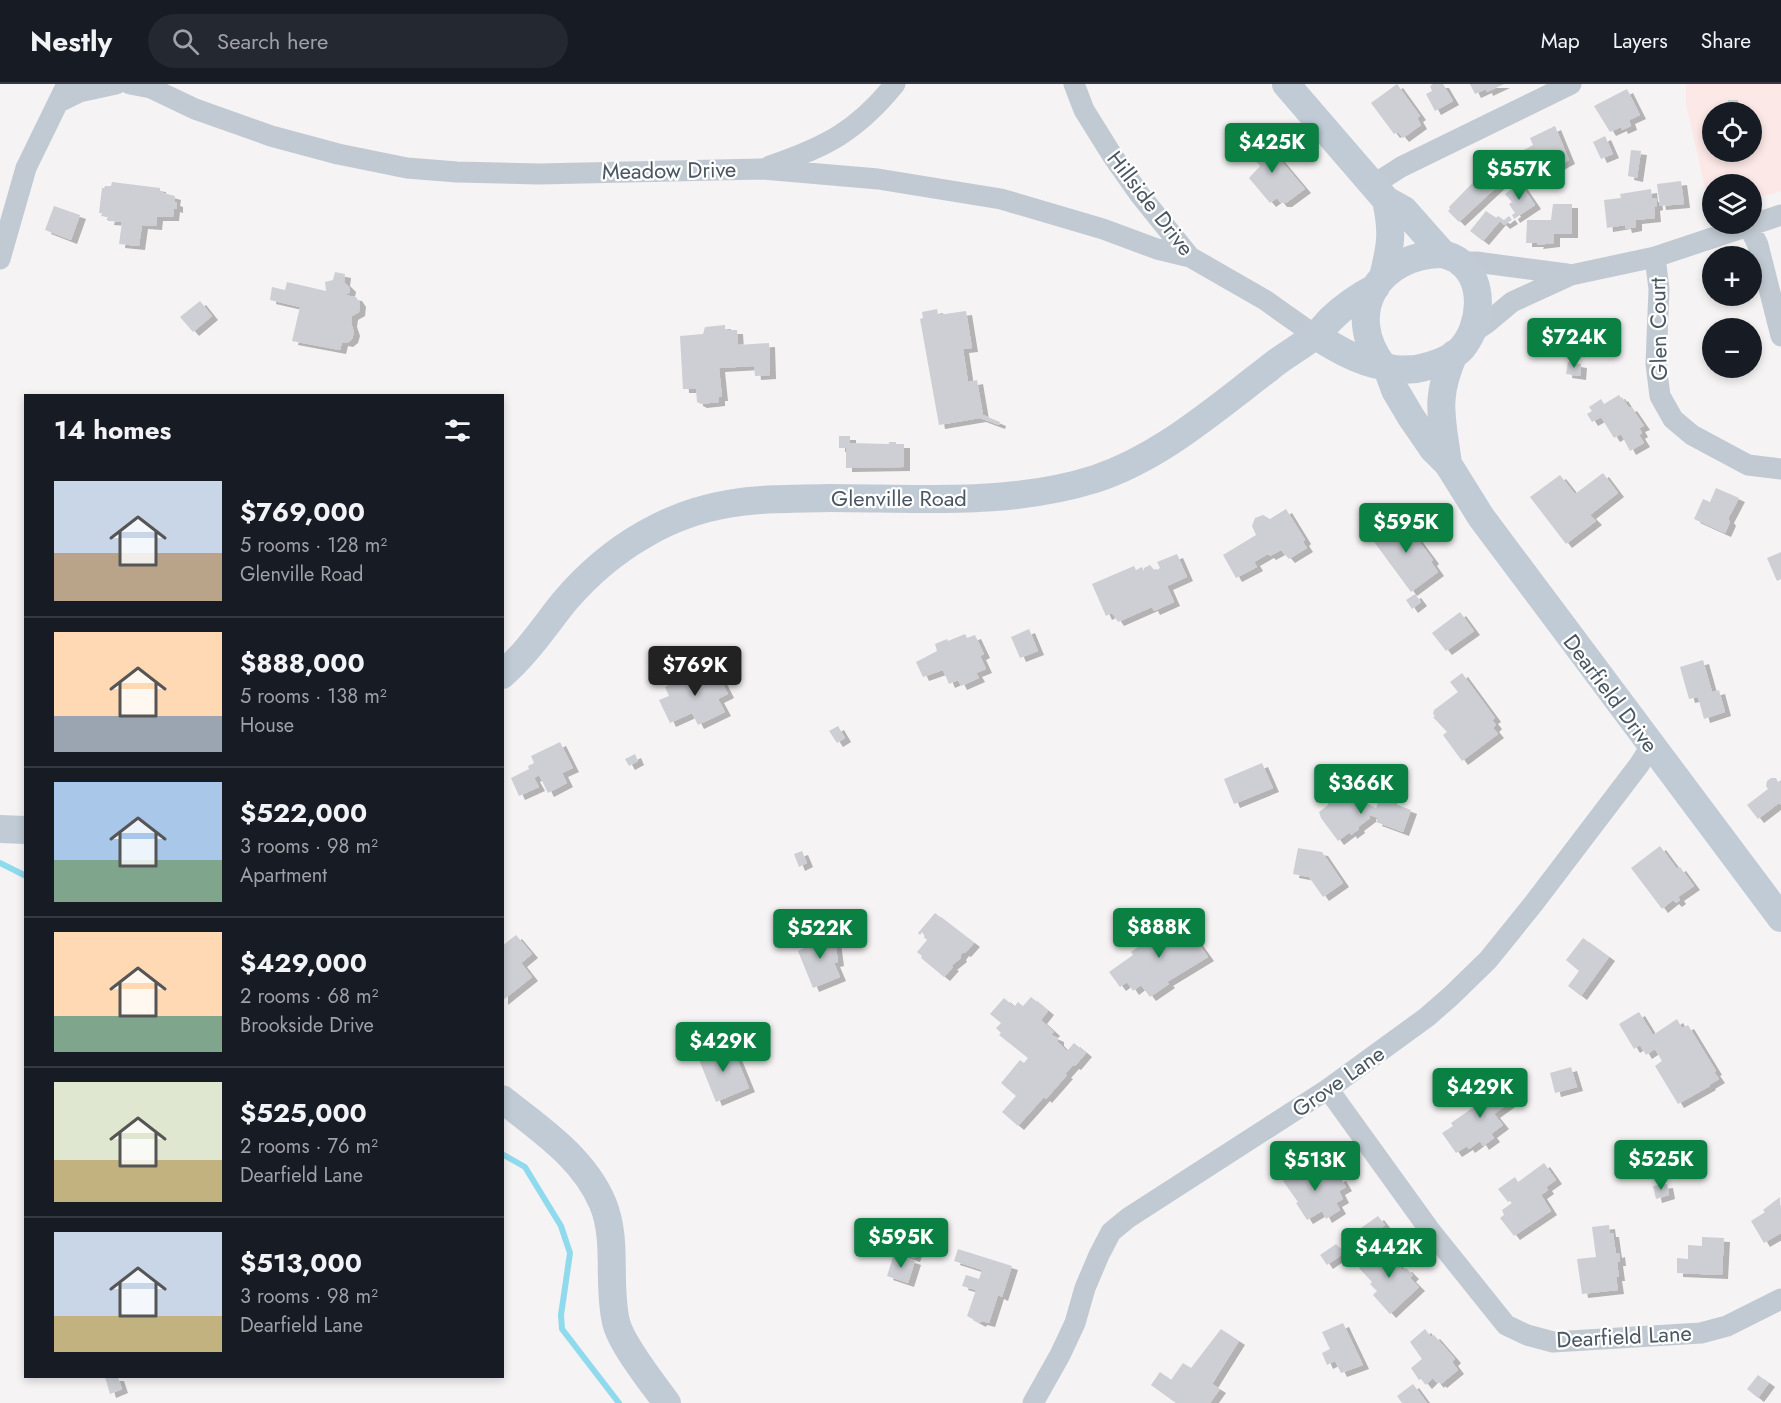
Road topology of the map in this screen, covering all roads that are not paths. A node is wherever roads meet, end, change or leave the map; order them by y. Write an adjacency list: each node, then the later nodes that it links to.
1 (116, 84): 7 (street)
2 (895, 84): 8 (street)
3 (1074, 84): 14 (street, Hillside Drive)
4 (1286, 84): 9 (main road)
5 (1570, 84): 9 (street)
6 (142, 85): 8 (street, Meadow Drive)
7 (63, 93): 17 (street)
8 (761, 169): 14 (street, Meadow Drive)
9 (1380, 192): 16 (main road); 19 (main road)
10 (1781, 215): 11 (street)
11 (1762, 222)
12 (1727, 234): 15 (street)
13 (1752, 234): 22 (street)
14 (1190, 257): 21 (street, Hillside Drive)
15 (1655, 257): 18 (street); 26 (street, Glen Court)
16 (1452, 258): 18 (street); 19 (main road); 20 (main road)
17 (0, 259)
18 (1571, 275): 20 (street)
19 (1379, 282): 21 (main road, Glenville Road); 24 (main road)
20 (1472, 333): 23 (main road)
21 (1316, 336): 24 (main road); 27 (main road, Glenville Road)
22 (1781, 336)
23 (1454, 354): 24 (main road); 25 (main road, Dearfield Drive)
24 (1385, 367): 25 (main road, Dearfield Drive)
25 (1448, 464): 28 (main road, Dearfield Drive)
26 (1781, 469)
27 (504, 673)
28 (1651, 746): 31 (main road, Dearfield Drive); 32 (street, Grove Lane)
29 (0, 829): 30 (main road)
30 (24, 830)
31 (1781, 918)
32 (1328, 1089): 34 (street, Dearfield Lane); 36 (street, Grove Lane)
33 (504, 1101): 35 (main road)
34 (1781, 1299)
35 (667, 1403)
36 (1033, 1403)

